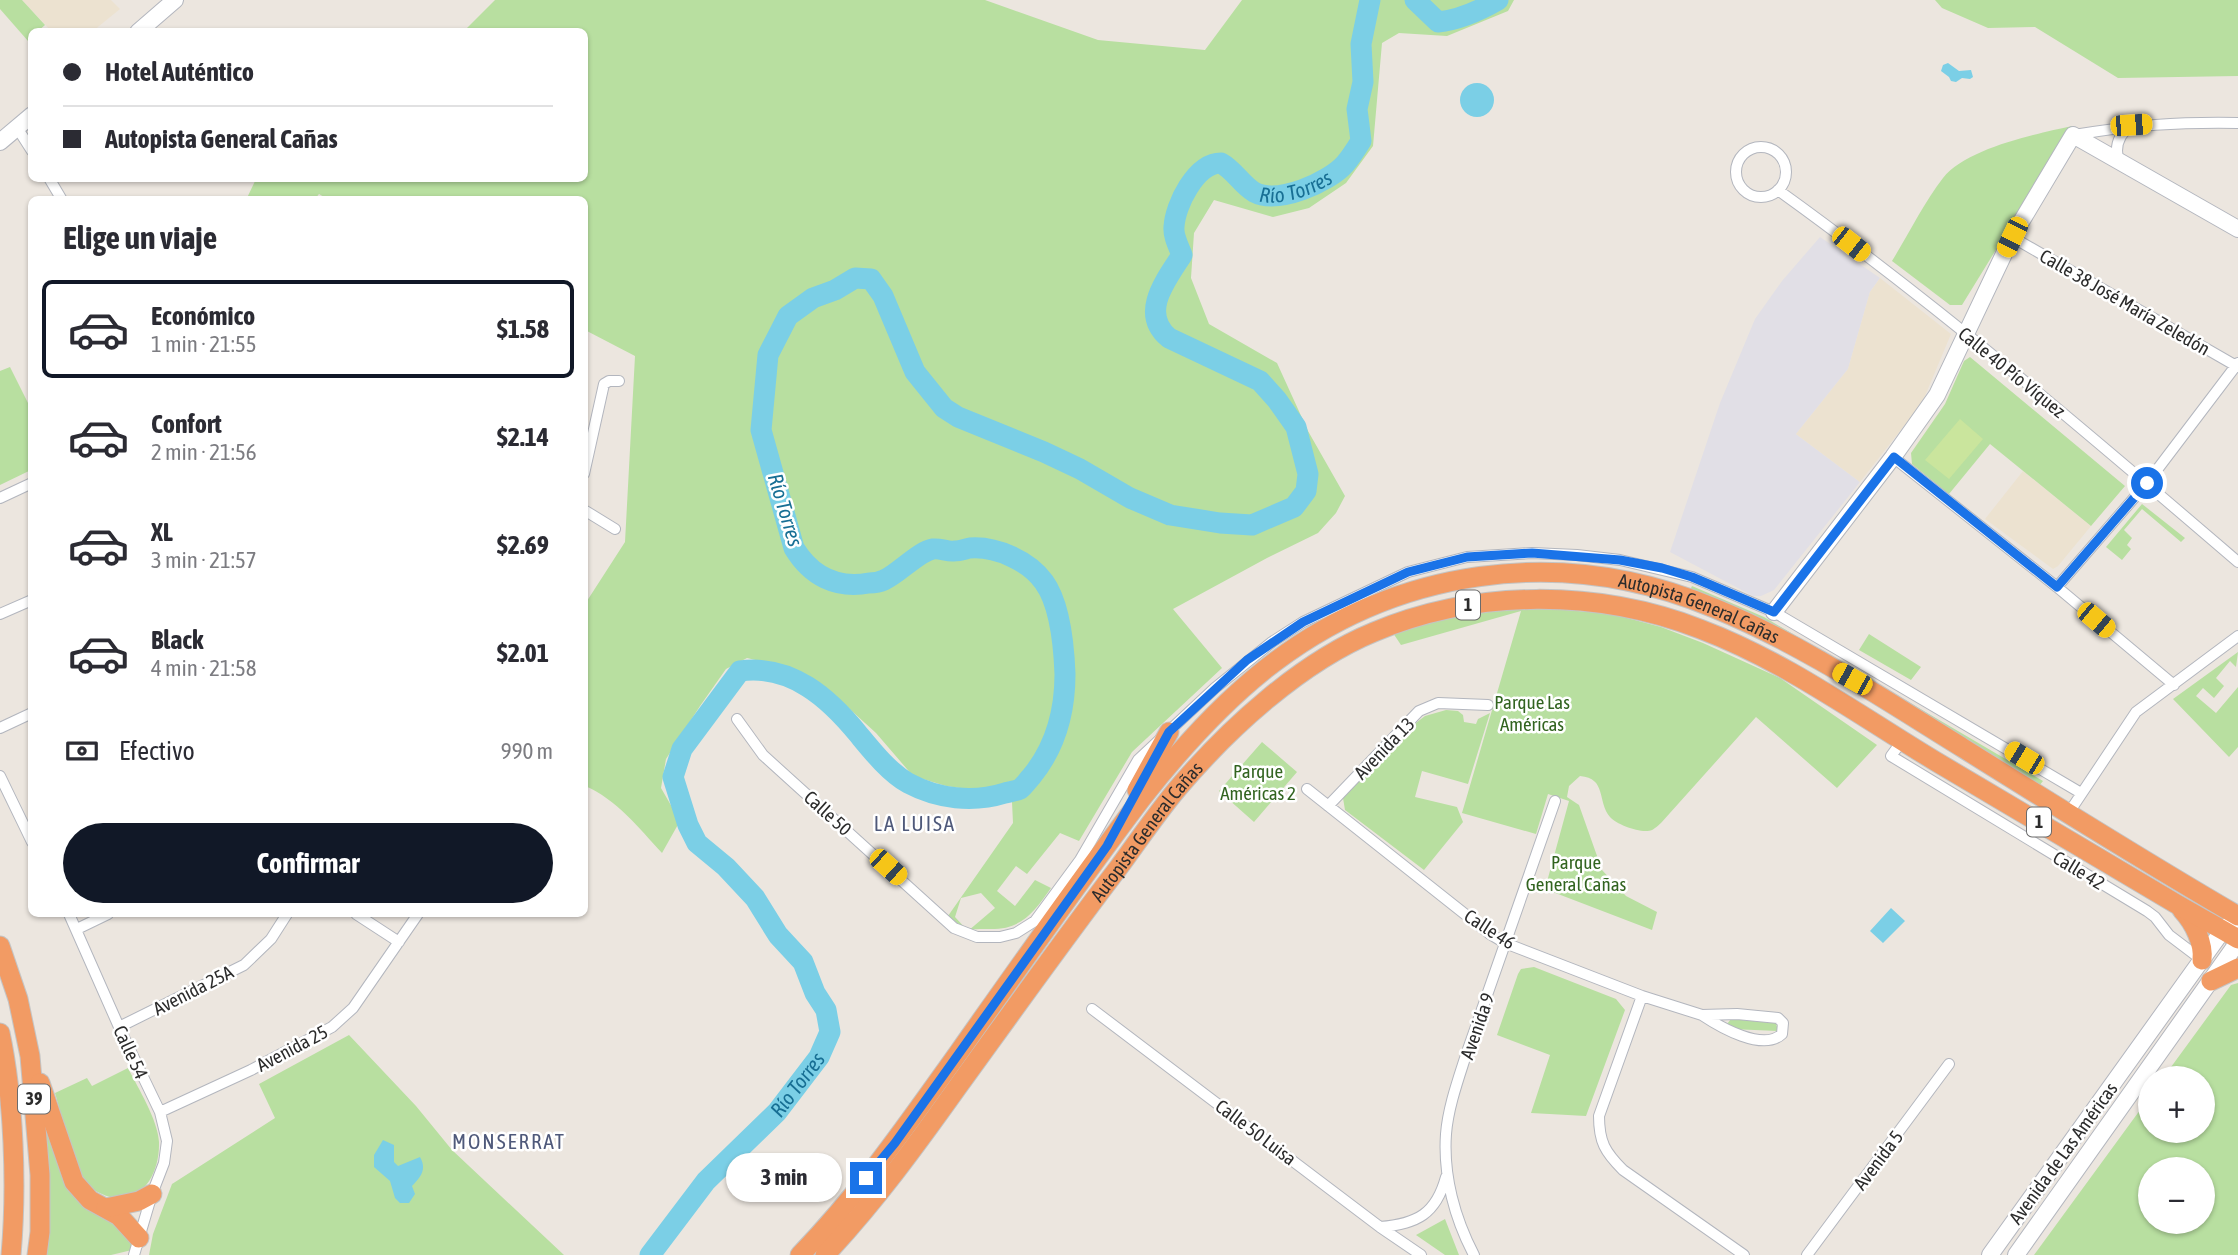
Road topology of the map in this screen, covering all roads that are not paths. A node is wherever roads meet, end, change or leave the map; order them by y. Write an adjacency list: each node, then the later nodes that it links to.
1 (175, 0): 2 (main road)
2 (143, 28)
3 (28, 118): 6 (main road)
4 (2238, 123): 5 (street)
5 (2131, 125): 8 (street); 11 (street)
6 (16, 126): 7 (main road); 9 (main road); 10 (street)
7 (0, 133)
8 (2073, 135): 11 (main road); 14 (main road)
9 (0, 142)
10 (28, 145)
11 (2119, 162): 13 (main road)
12 (1779, 190): 12 (street); 15 (street, Calle 40 Pío Víquez)
13 (2238, 229)
14 (2012, 237): 15 (main road); 16 (street, Calle 38 José María Zeledón)
15 (1965, 334): 19 (main road); 20 (street, Calle 40 Pío Víquez)
16 (2237, 365): 20 (street)
17 (619, 381): 18 (street)
18 (588, 456)
19 (1894, 457): 26 (street); 28 (main road)
20 (2147, 483): 25 (street, Calle 40 Pío Víquez); 26 (street)
21 (28, 485): 22 (street)
22 (0, 498)
23 (588, 512): 24 (street)
24 (615, 528)
25 (2238, 562)
26 (2057, 587): 31 (street)
27 (28, 602): 29 (street)
28 (1774, 612): 36 (street); 40 (street)
29 (0, 614)
30 (2238, 636): 31 (street)
31 (2174, 685): 40 (street)
32 (1488, 705): 42 (street, Avenida 13)
33 (28, 715): 35 (street)
34 (737, 719): 36 (street, Calle 50)
35 (0, 728)
36 (1169, 732): 45 (highway)
37 (1902, 741): 46 (highway, Autopista General Cañas / 1); 57 (street, Calle 42); 76 (highway, Autopista General Cañas / 1)
38 (0, 776): 44 (street)
39 (1307, 789): 42 (street, Calle 46)
40 (2081, 793): 43 (street)
41 (1555, 801): 55 (street, Avenida 9)
42 (1328, 806): 55 (street, Calle 46)
43 (2068, 814): 45 (highway, Autopista General Cañas / 1); 53 (highway, Autopista General Cañas / 1)
44 (28, 828)
45 (1107, 846): 75 (highway, Autopista General Cañas / 1)
46 (2176, 904): 53 (highway, Autopista General Cañas / 1); 57 (highway)
47 (71, 917): 52 (street, Calle 54)
48 (102, 917): 52 (street)
49 (285, 917): 63 (street, Avenida 25A)
50 (361, 917): 54 (street)
51 (416, 917): 54 (street, Avenida 25)
52 (77, 929): 63 (street, Calle 54)
53 (2235, 929): 57 (main road, Avenida de Las Américas); 59 (main road, Avenida de Las Américas)
54 (399, 942): 67 (street, Avenida 25)
55 (1505, 943): 60 (street, Calle 46); 68 (street, Avenida 9)
56 (0, 946): 65 (highway, 39)
57 (2202, 960): 81 (main road, Avenida de Las Américas)
58 (2238, 968): 59 (highway)
59 (2211, 981): 82 (main road, Avenida de Las Américas)
60 (1642, 996): 62 (street, Calle 46); 79 (street)
61 (1092, 1009): 71 (street, Calle 50 Luisa)
62 (1702, 1015): 62 (street, Calle 46)
63 (119, 1027): 67 (street, Calle 54)
64 (0, 1033): 73 (highway, 39)
65 (30, 1056): 70 (highway); 74 (highway, 39)
66 (1949, 1064): 80 (street, Avenida 5)
67 (160, 1112): 69 (street, Calle 54)
68 (1448, 1171): 71 (street); 78 (street, Avenida 9)
69 (152, 1194): 70 (highway); 72 (street, Calle 54)
70 (106, 1208): 72 (highway)
71 (1380, 1227): 77 (street, Calle 50 Luisa)
72 (136, 1247)
73 (11, 1255)
74 (37, 1255)
75 (800, 1255)
76 (825, 1255)
77 (1422, 1255)
78 (1474, 1255)
79 (1744, 1255)
80 (1807, 1255)
81 (1990, 1255)
82 (2016, 1255)

